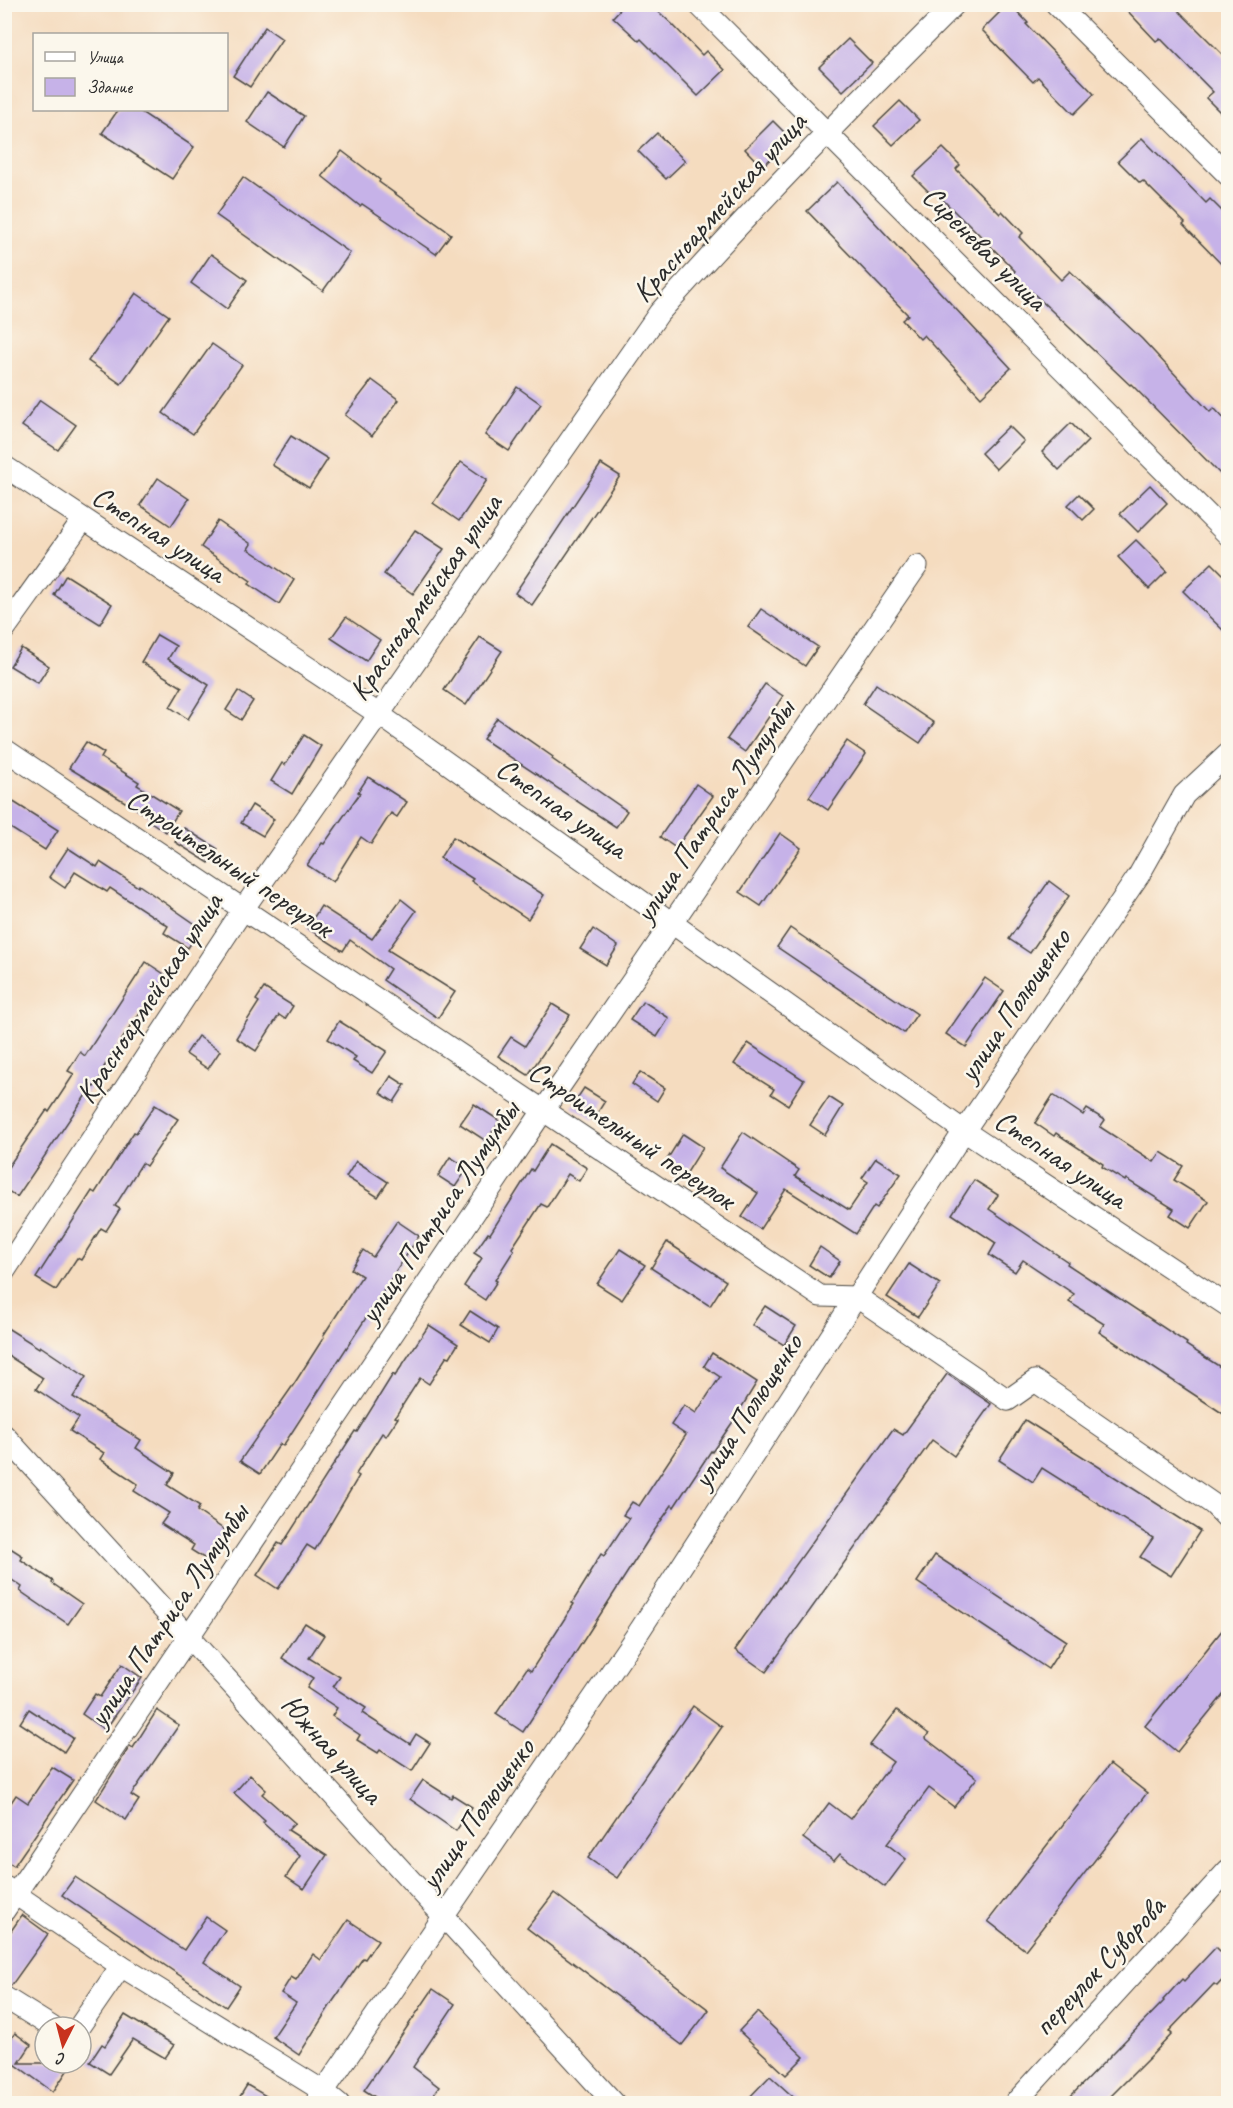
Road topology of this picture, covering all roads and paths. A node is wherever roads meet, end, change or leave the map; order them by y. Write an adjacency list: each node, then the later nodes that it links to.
1 (698, 4): 4 (street, Сиреневая улица)
2 (955, 4): 4 (street, Красноармейская улица)
3 (1056, 4): 5 (street)
4 (828, 132): 8 (street, Сиреневая улица); 11 (street, Красноармейская улица)
5 (1228, 175)
6 (4, 466): 7 (street, Степная улица)
7 (83, 520): 10 (street); 11 (street, Степная улица)
8 (1228, 535)
9 (917, 566): 15 (street, улица Патриса Лумумбы)
10 (4, 630)
11 (380, 715): 14 (street, Красноармейская улица); 15 (street, Степная улица)
12 (4, 748): 14 (street, Строительный переулок)
13 (1228, 754): 17 (street, улица Полющенко)
14 (244, 908): 16 (street, Строительный переулок); 18 (street, Красноармейская улица)
15 (673, 924): 16 (street, улица Патриса Лумумбы); 17 (street, Степная улица)
16 (543, 1111): 19 (street, Строительный переулок); 23 (street, улица Патриса Лумумбы)
17 (964, 1131): 19 (street, улица Полющенко); 20 (street, Степная улица)
18 (4, 1272)
19 (857, 1297): 22 (street); 26 (street, улица Полющенко)
20 (1228, 1306)
21 (4, 1435): 23 (street, Южная улица)
22 (1228, 1519)
23 (190, 1637): 25 (street, улица Патриса Лумумбы); 26 (street, Южная улица)
24 (1228, 1869): 33 (street, переулок Суворова)
25 (8, 1898): 27 (street, улица Патриса Лумумбы)
26 (443, 1915): 31 (street, улица Полющенко); 32 (street, Южная улица)
27 (121, 1966): 30 (street); 31 (street, улица Патриса Лумумбы)
28 (4, 1997): 29 (street)
29 (33, 2015)
30 (87, 2015)
31 (326, 2099)
32 (615, 2103)
33 (1014, 2103)

